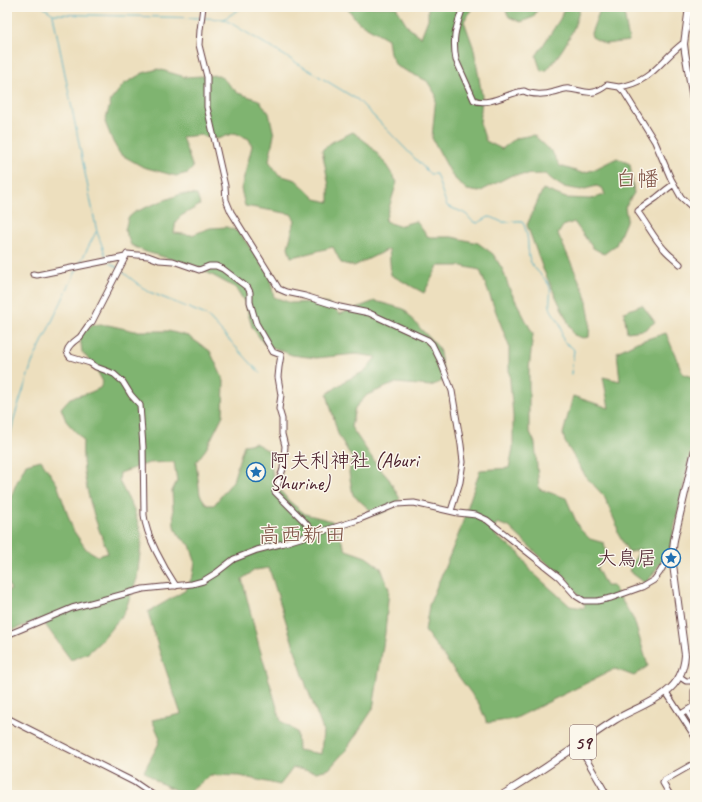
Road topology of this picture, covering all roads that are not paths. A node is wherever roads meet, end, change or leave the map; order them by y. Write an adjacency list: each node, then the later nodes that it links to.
1 (203, 7): 13 (street)
2 (463, 7): 5 (street)
3 (689, 7): 4 (main road)
4 (684, 44): 5 (street); 6 (main road)
5 (619, 87): 7 (street)
6 (695, 110)
7 (674, 184): 8 (street); 10 (street)
8 (695, 210)
9 (125, 257): 11 (street); 14 (street); 16 (street)
10 (680, 264)
11 (33, 274)
12 (695, 450): 15 (main road, 59)
13 (452, 511): 14 (street); 15 (street)
14 (314, 533): 16 (street)
15 (673, 550): 18 (main road, 59)
16 (176, 586): 17 (street)
17 (7, 635)
18 (680, 677): 19 (street); 21 (main road, 59)
19 (695, 681)
20 (695, 690): 22 (street)
21 (666, 692): 23 (street); 28 (main road, 59)
22 (687, 711): 23 (street); 25 (street)
23 (681, 714): 26 (street)
24 (7, 718): 31 (street)
25 (695, 724): 26 (street)
26 (689, 728): 27 (street)
27 (695, 737)
28 (578, 745): 30 (main road, 59); 32 (street)
29 (695, 764): 33 (street)
30 (506, 794)
31 (153, 795)
32 (607, 795)
33 (670, 795)

